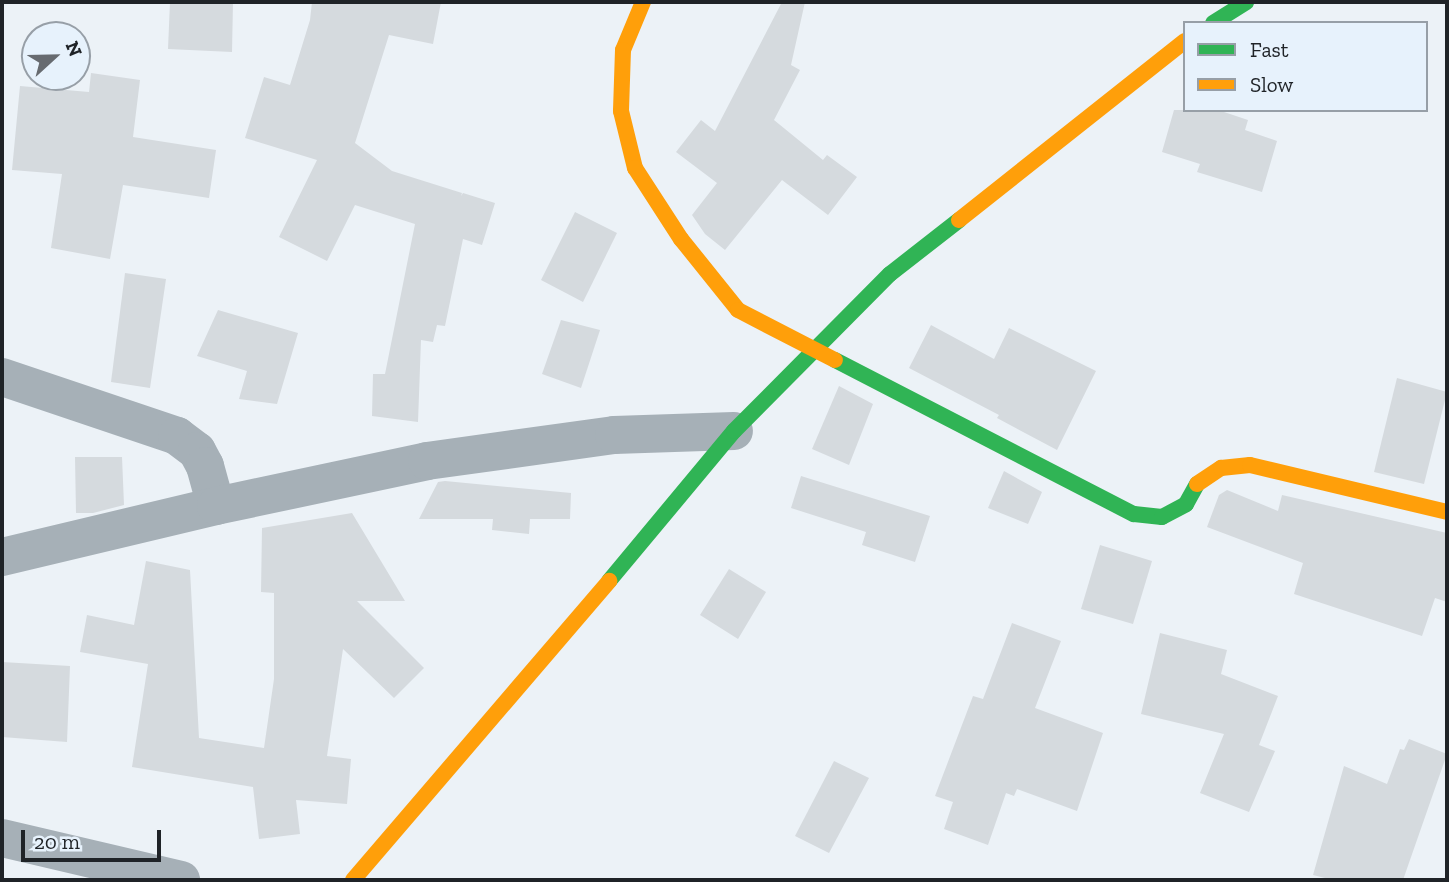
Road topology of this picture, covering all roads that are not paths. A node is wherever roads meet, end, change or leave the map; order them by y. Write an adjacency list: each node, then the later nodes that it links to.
1 (643, 2): 5 (street)
2 (1246, 2): 3 (street)
3 (1216, 21)
4 (1183, 43): 5 (street)
5 (815, 349): 7 (street); 9 (street)
6 (2, 377): 8 (street)
7 (734, 430): 8 (street); 13 (street)
8 (216, 506): 10 (street)
9 (1447, 512)
10 (2, 557)
11 (2, 838): 12 (street)
12 (181, 880)
13 (353, 880)

